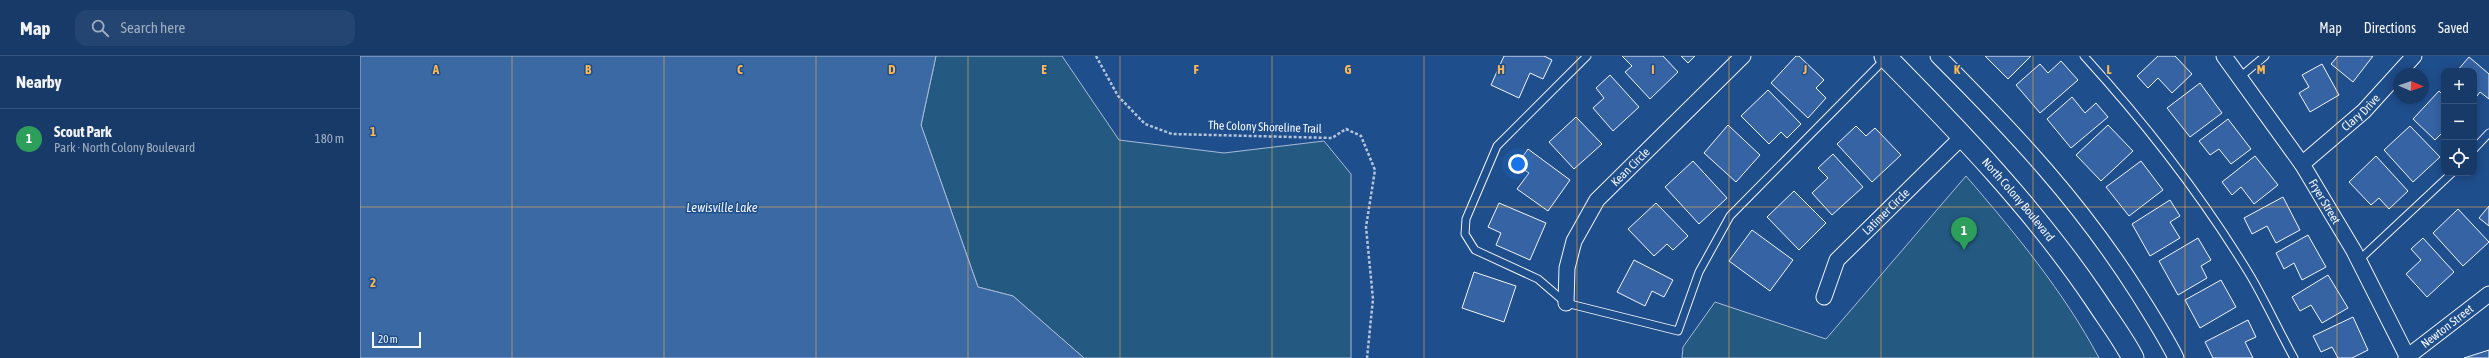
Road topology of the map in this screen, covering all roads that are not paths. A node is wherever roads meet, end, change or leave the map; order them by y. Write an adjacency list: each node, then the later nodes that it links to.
1 (1587, 56): 18 (lane)
2 (1742, 56): 18 (street, Kean Circle)
3 (1938, 56): 20 (street)
4 (2084, 56): 21 (lane)
5 (2224, 56): 9 (street, Fryer Street)
6 (2265, 56): 9 (lane)
7 (2414, 56): 13 (street, Clary Drive)
8 (1886, 57): 11 (main road, North Colony Boulevard); 18 (lane)
9 (2240, 77): 13 (street, Fryer Street)
10 (2489, 133): 12 (lane)
11 (1963, 136): 17 (street, Latimer Circle); 19 (main road, North Colony Boulevard)
12 (2477, 146)
13 (2302, 164): 15 (street, Fryer Street)
14 (2449, 176): 15 (lane)
15 (2359, 260): 22 (street, Fryer Street)
16 (2489, 294): 22 (street, Newton Street)
17 (1824, 297)
18 (1566, 303)
19 (2133, 358)
20 (2176, 358)
21 (2294, 358)
22 (2407, 358)

